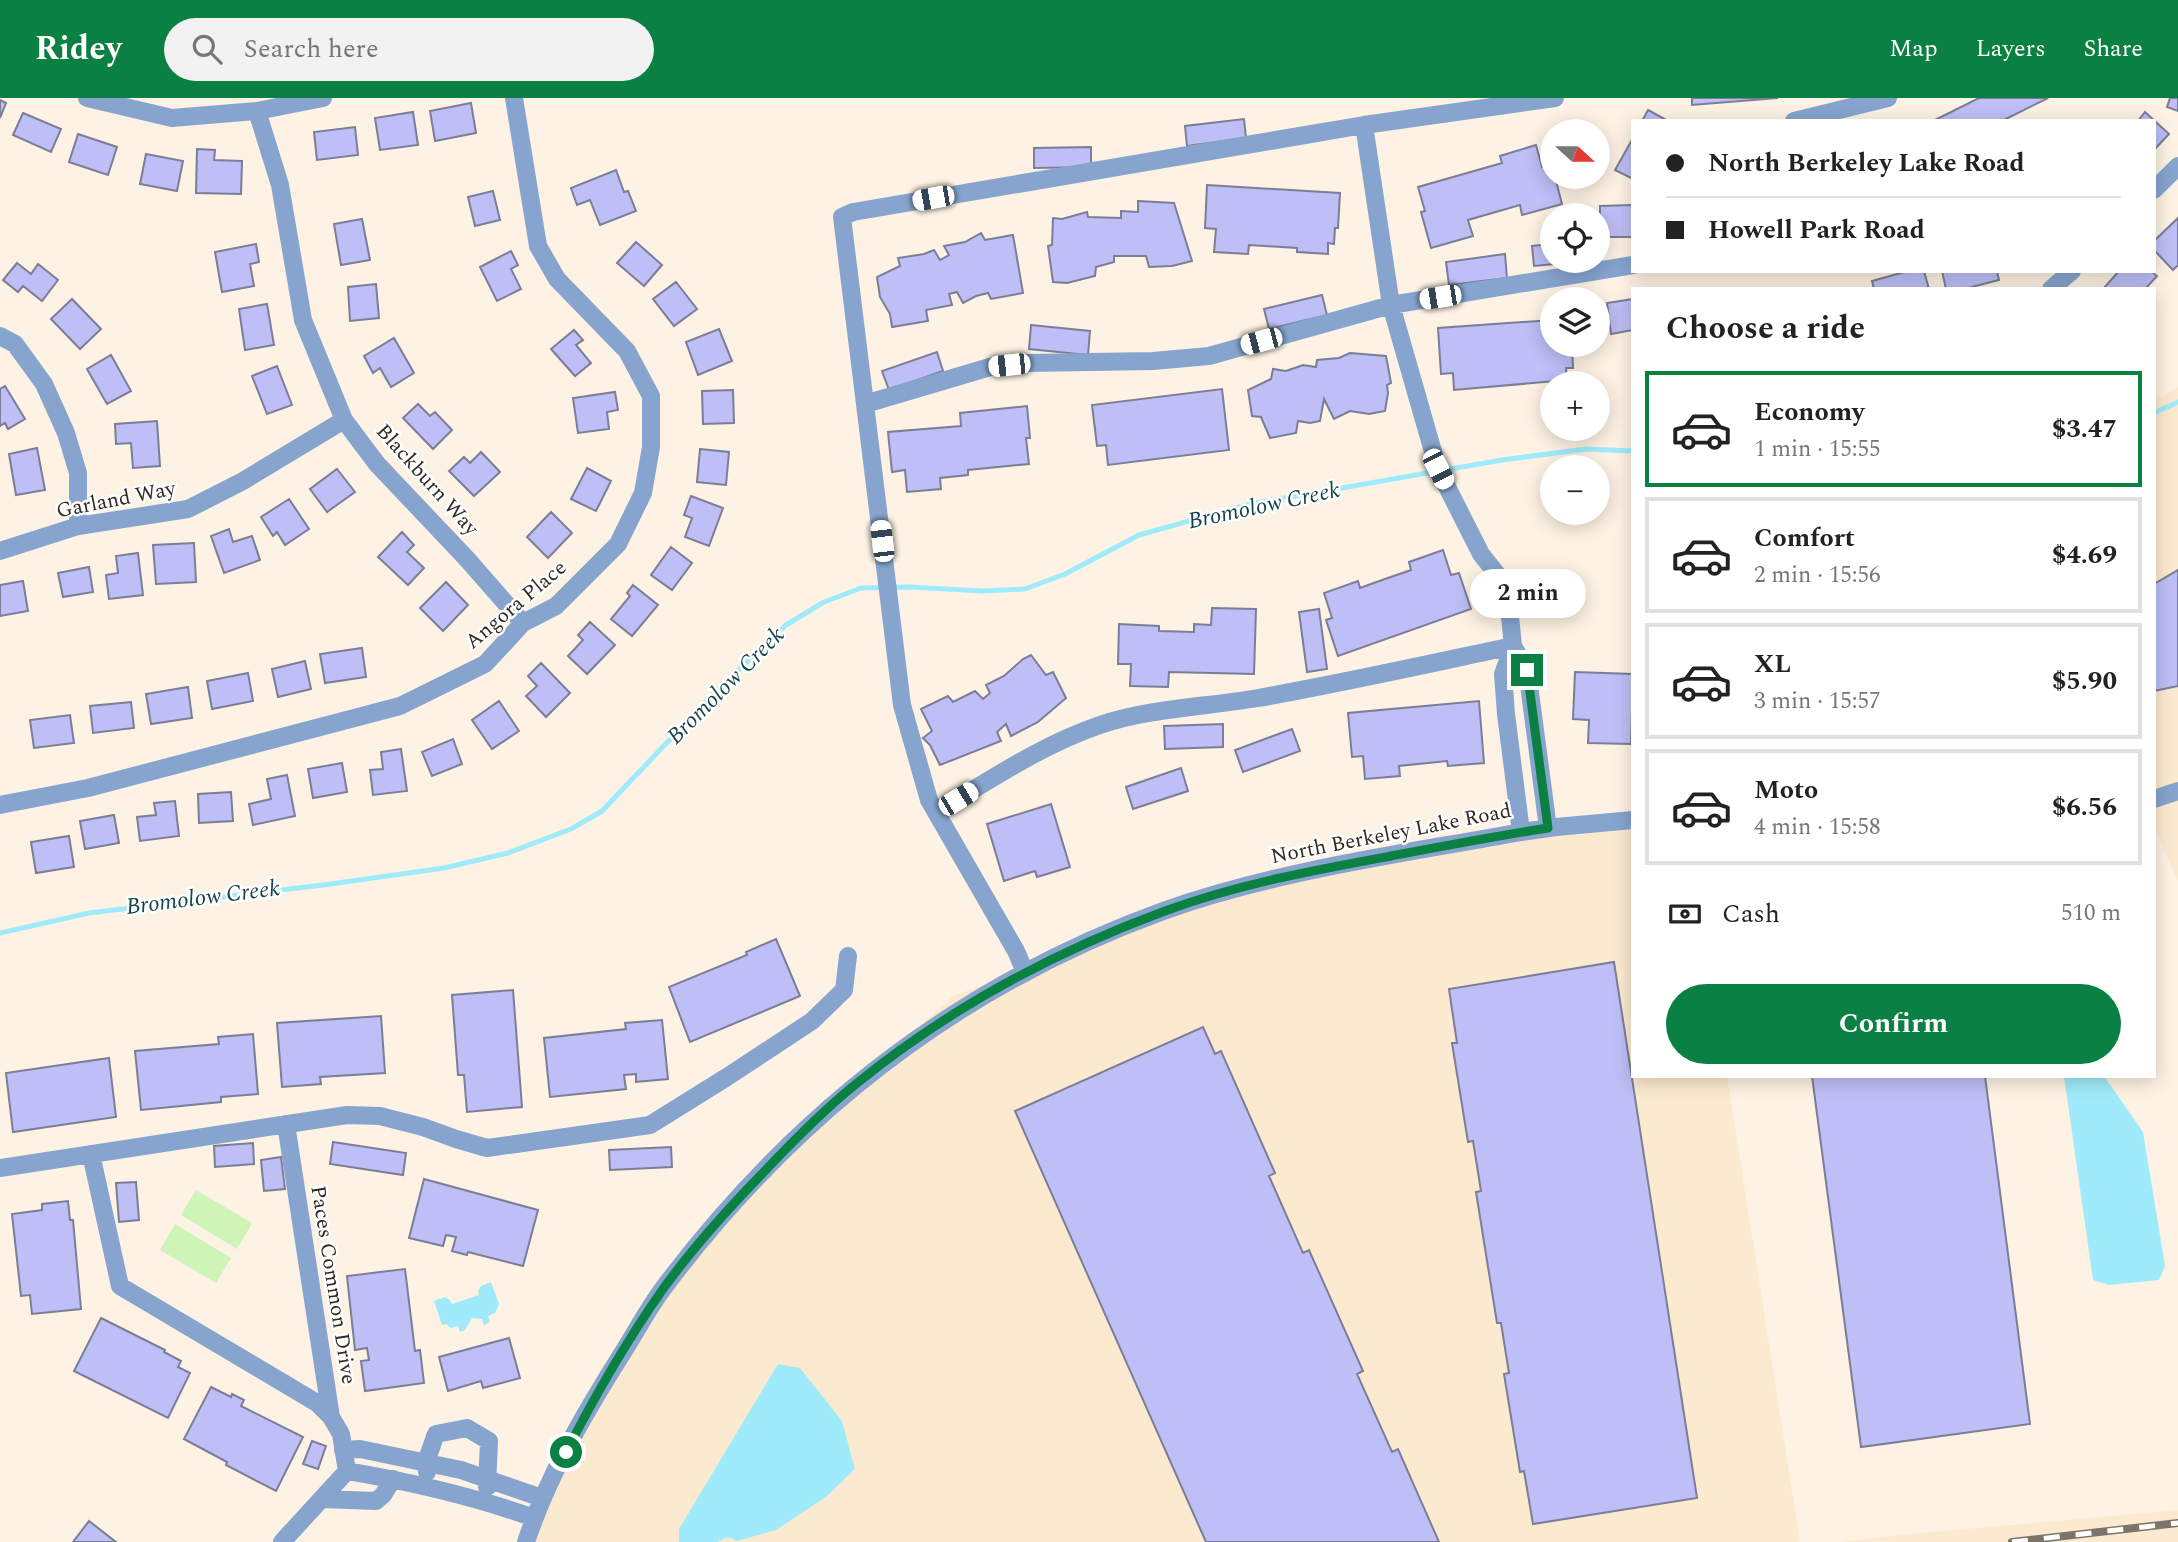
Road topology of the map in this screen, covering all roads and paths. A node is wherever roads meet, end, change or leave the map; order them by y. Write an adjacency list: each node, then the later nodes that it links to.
1 (87, 98): 6 (street)
2 (323, 98): 6 (street)
3 (513, 98): 20 (street, Angora Place)
4 (1555, 98): 8 (street)
5 (1888, 98): 7 (street)
6 (257, 111): 17 (street, Blackburn Way)
7 (1802, 119)
8 (1364, 125): 14 (street); 16 (street)
9 (2178, 166): 10 (street)
10 (2156, 188)
11 (1631, 265): 14 (street)
12 (2070, 273): 13 (street)
13 (2053, 287)
14 (1391, 305): 16 (street); 21 (street)
15 (0, 336): 18 (street)
16 (865, 404): 29 (street)
17 (344, 419): 18 (street, Garland Way); 20 (street, Blackburn Way)
18 (78, 526): 19 (street, Garland Way)
19 (0, 551)
20 (523, 623): 28 (street, Angora Place)
21 (1513, 646): 22 (street); 23 (street); 29 (street)
22 (1531, 696): 23 (street); 24 (street)
23 (1505, 700): 25 (street)
24 (1536, 737): 25 (street); 31 (street)
25 (1509, 741): 32 (street)
26 (2178, 791): 27 (street)
27 (2156, 798)
28 (0, 805)
29 (936, 812): 34 (street)
30 (1631, 820): 31 (street, North Berkeley Lake Road)
31 (1548, 828): 32 (street, North Berkeley Lake Road)
32 (1521, 832): 34 (street, North Berkeley Lake Road)
33 (848, 956): 35 (street)
34 (1025, 972): 45 (street, North Berkeley Lake Road)
35 (286, 1124): 36 (street); 38 (street, Paces Common Drive)
36 (91, 1154): 37 (street); 38 (street)
37 (0, 1168)
38 (331, 1417): 39 (street, Paces Common Drive)
39 (343, 1450): 40 (street); 41 (street, Paces Common Drive)
40 (426, 1462): 42 (street); 42 (street); 44 (street)
41 (347, 1471): 43 (street); 46 (street)
42 (488, 1478): 45 (street); 47 (street)
43 (393, 1479): 44 (street); 46 (street)
44 (428, 1486): 47 (street)
45 (542, 1498): 48 (street, North Berkeley Lake Road)
46 (323, 1499): 49 (street)
47 (485, 1500): 48 (street)
48 (534, 1518): 50 (street, North Berkeley Lake Road)
49 (282, 1542)
50 (526, 1542)

